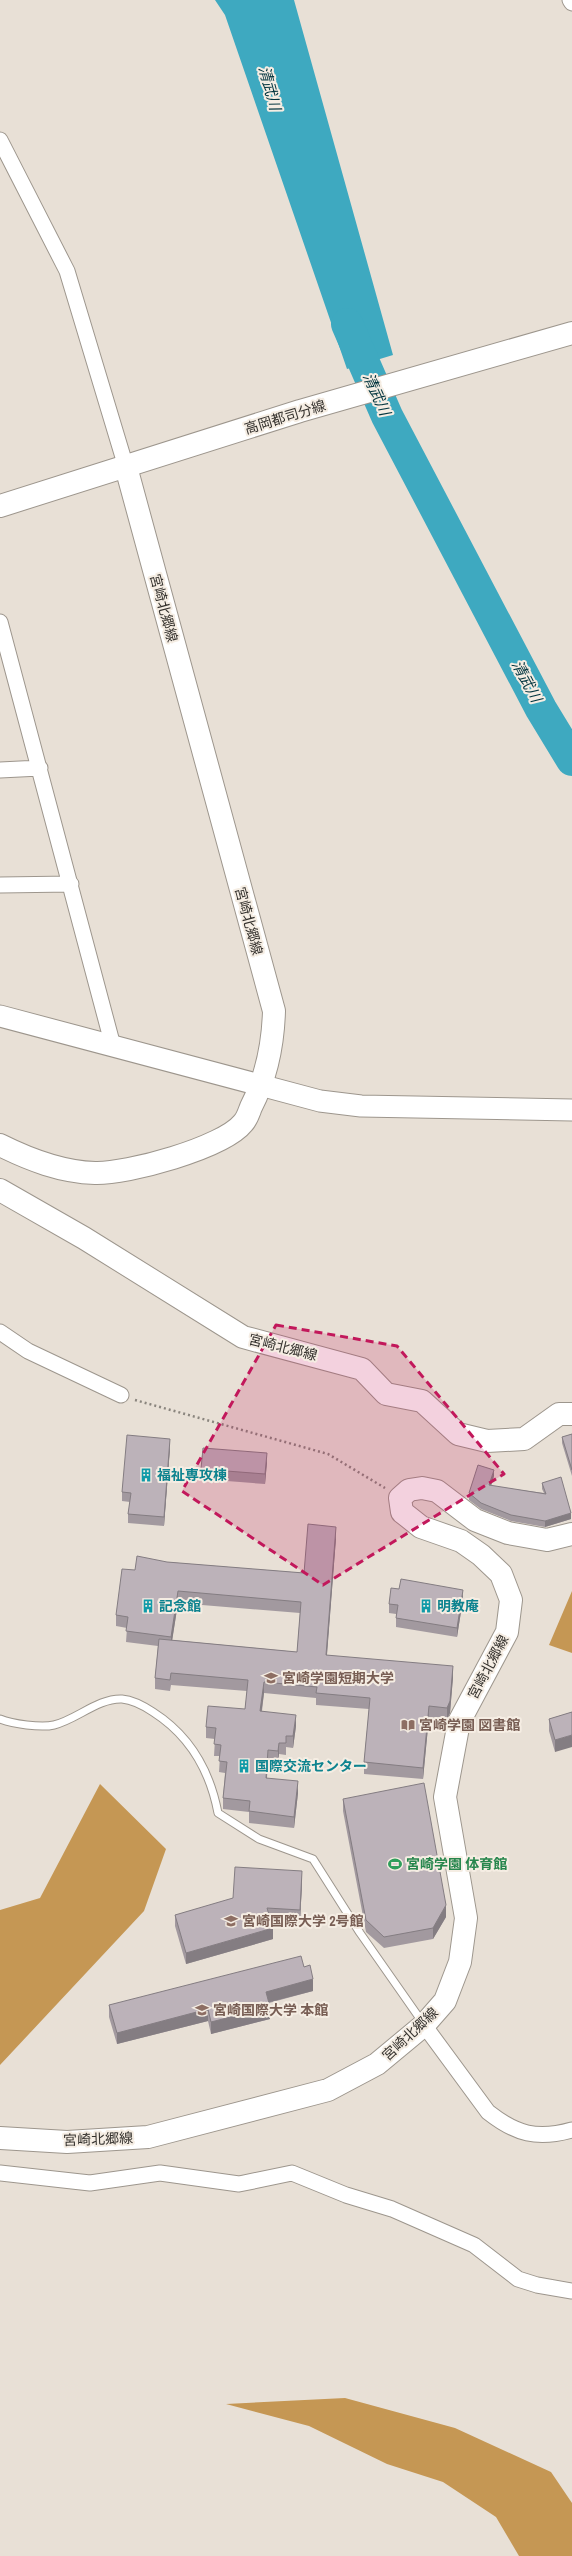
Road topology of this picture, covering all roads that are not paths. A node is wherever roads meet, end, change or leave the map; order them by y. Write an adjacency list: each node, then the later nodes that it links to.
1 (570, 0): 2 (street)
2 (572, 3)
3 (2, 150): 5 (street)
4 (572, 333): 5 (main road, 高岡都司分線)
5 (126, 467): 6 (main road, 高岡都司分線); 15 (main road, 宮崎北郷線)
6 (0, 506)
7 (0, 622): 8 (street)
8 (5, 660): 9 (street)
9 (40, 768): 10 (street); 11 (street)
10 (0, 770)
11 (71, 884): 12 (street); 14 (street)
12 (0, 885)
13 (0, 1016): 14 (street)
14 (112, 1046): 15 (street)
15 (262, 1085): 16 (street); 17 (main road, 宮崎北郷線)
16 (572, 1110)
17 (0, 1145)
18 (0, 1190): 21 (main road, 宮崎北郷線)
19 (0, 1332): 20 (street)
20 (121, 1395)
21 (572, 1414)
22 (572, 1534): 24 (main road, 宮崎北郷線)
23 (0, 1720): 24 (lane)
24 (424, 2025): 25 (street); 26 (main road, 宮崎北郷線)
25 (572, 2130)
26 (0, 2138)
27 (0, 2173): 28 (street)
28 (572, 2290)

